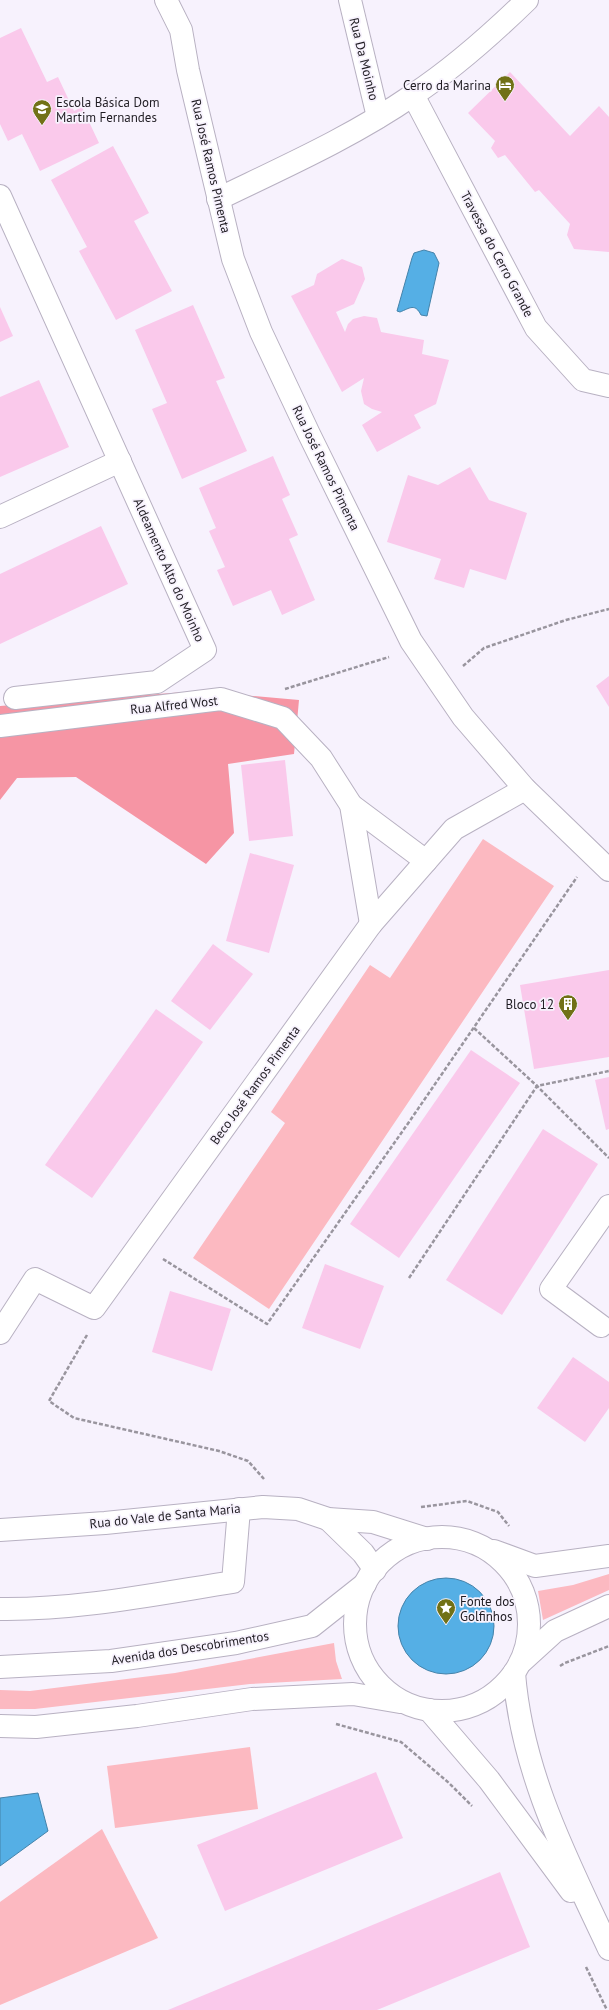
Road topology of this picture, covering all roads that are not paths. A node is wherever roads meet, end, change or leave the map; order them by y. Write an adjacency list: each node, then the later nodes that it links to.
1 (166, 0): 7 (street, Rua José Ramos Pimenta)
2 (350, 0): 5 (street, Rua Da Moinho)
3 (527, 0): 4 (street)
4 (413, 95): 5 (street); 8 (street, Travessa do Cerro Grande)
5 (378, 117): 7 (street)
6 (0, 196): 9 (street, Aldeamento Alto do Moinho)
7 (218, 199): 13 (street, Rua José Ramos Pimenta)
8 (609, 386)
9 (120, 461): 10 (street); 11 (street, Aldeamento Alto do Moinho)
10 (0, 517)
11 (15, 698)
12 (0, 726): 14 (street, Rua Alfred Wost)
13 (525, 789): 15 (street, Beco José Ramos Pimenta); 16 (street, Rua José Ramos Pimenta)
14 (351, 805): 15 (street); 17 (street, Rua Alfred Wost)
15 (426, 862): 17 (street, Beco José Ramos Pimenta)
16 (609, 870)
17 (371, 924): 20 (street, Beco José Ramos Pimenta)
18 (609, 1206): 19 (street)
19 (601, 1326)
20 (0, 1333)
21 (239, 1509): 22 (street, Rua do Vale de Santa Maria); 23 (street, Rua do Vale de Santa Maria); 29 (street)
22 (328, 1519): 24 (street, Rua do Vale de Santa Maria); 27 (street, Rua do Vale de Santa Maria)
23 (0, 1530)
24 (427, 1539): 25 (street); 27 (street)
25 (476, 1544): 26 (street); 31 (street)
26 (609, 1556)
27 (370, 1577): 30 (street, Avenida dos Descobrimentos); 32 (street)
28 (609, 1606): 31 (street)
29 (0, 1609)
30 (0, 1667)
31 (518, 1668): 33 (street); 35 (street)
32 (405, 1703): 33 (street); 34 (street)
33 (429, 1710): 35 (street)
34 (0, 1726)
35 (606, 1941)

